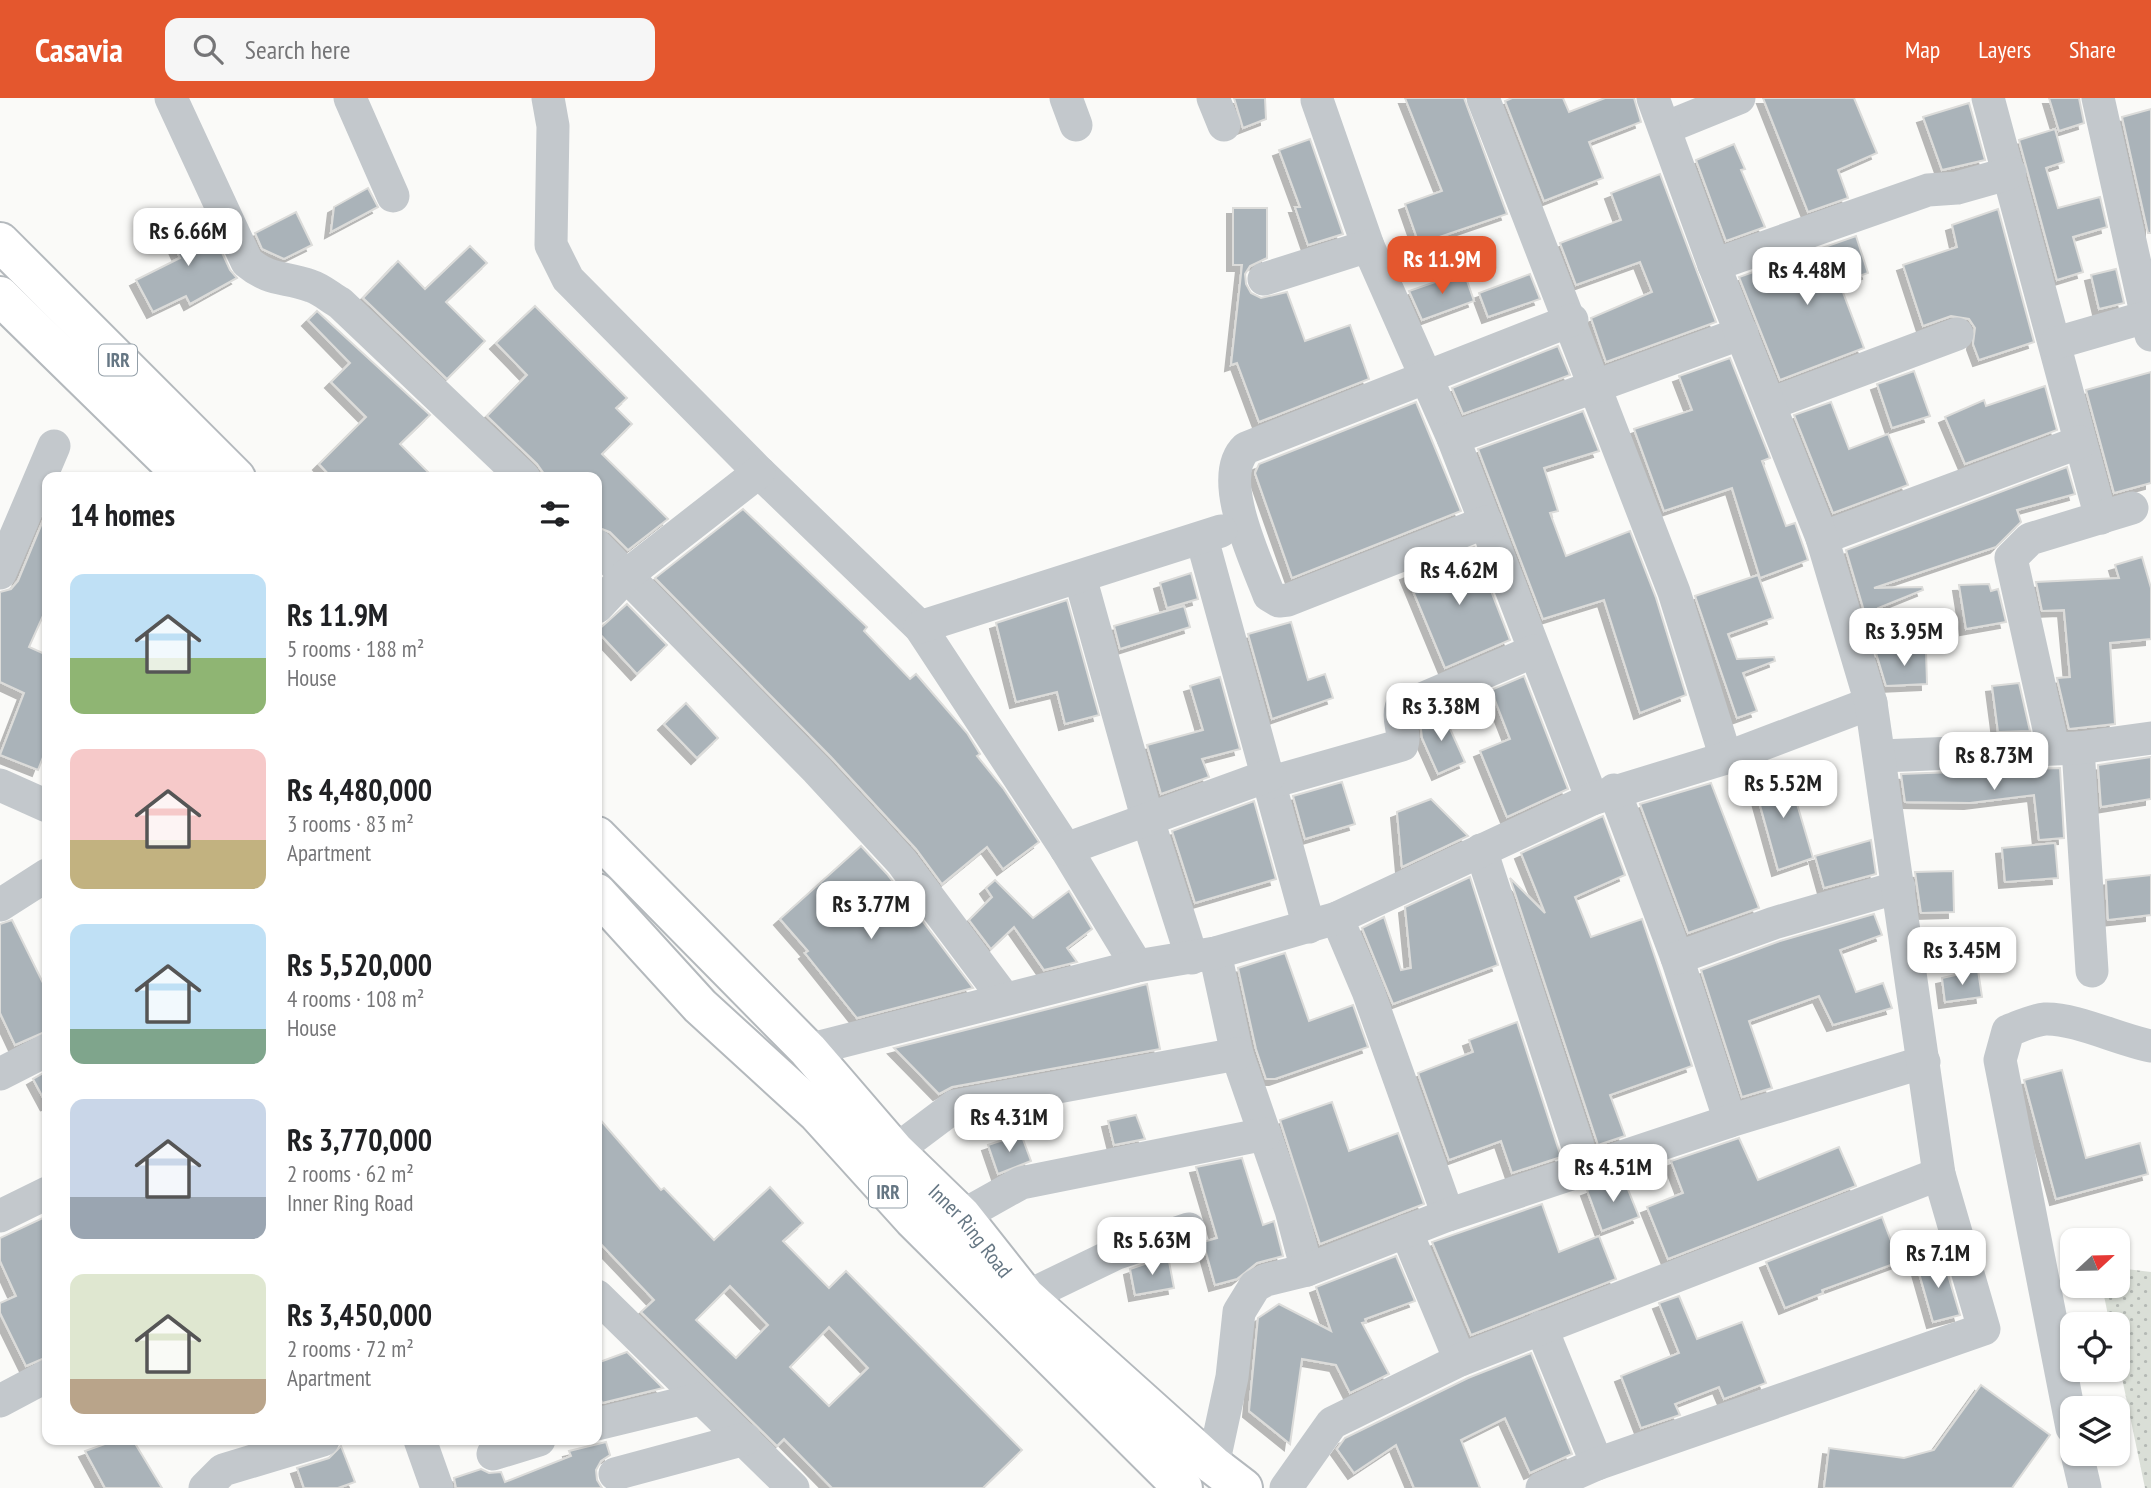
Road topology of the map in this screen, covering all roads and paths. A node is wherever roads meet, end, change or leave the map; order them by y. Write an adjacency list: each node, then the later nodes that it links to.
1 (171, 98): 30 (street)
2 (350, 98): 11 (street)
3 (1483, 98): 17 (street)
4 (1740, 98): 9 (street)
5 (1988, 98): 10 (street)
6 (2098, 98): 18 (street)
7 (1317, 100): 13 (street)
8 (550, 112): 31 (street)
9 (1659, 113): 14 (street)
10 (2010, 173): 14 (street); 21 (street)
11 (393, 196)
12 (0, 242): 29 (highway, IRR)
13 (1368, 246): 15 (street); 22 (street)
14 (1714, 265): 19 (street)
15 (1265, 279)
16 (0, 296): 28 (highway, IRR)
17 (1572, 320): 22 (street); 23 (street)
18 (2149, 326): 21 (street)
19 (1742, 333): 23 (street); 24 (street)
20 (1957, 334): 24 (street)
21 (2056, 343): 26 (street)
22 (1426, 377): 25 (street); 32 (street)
23 (1594, 386): 25 (street); 48 (street)
24 (1770, 404): 35 (street)
25 (1454, 438): 33 (street)
26 (2080, 442): 35 (street); 46 (street)
27 (54, 446): 34 (street)
28 (180, 472)
29 (230, 472)
30 (518, 472)
31 (759, 472): 39 (street); 42 (street)
32 (1242, 523): 33 (street); 36 (street)
33 (1486, 523): 43 (street)
34 (11, 526): 38 (street)
35 (1822, 538): 44 (street)
36 (1202, 539): 40 (street); 49 (street)
37 (602, 551): 39 (street)
38 (0, 573)
39 (627, 575): 41 (street); 66 (street)
40 (1080, 577): 42 (street); 53 (street)
41 (602, 602)
42 (920, 627): 55 (street)
43 (1534, 652): 49 (street); 51 (street)
44 (1871, 703): 47 (street); 48 (street)
45 (2151, 738): 46 (street)
46 (2066, 748): 47 (street); 65 (street)
47 (1881, 756): 58 (street)
48 (1726, 758): 51 (street)
49 (1271, 778): 53 (street); 61 (street)
50 (0, 785): 52 (street)
51 (1603, 794): 56 (street); 63 (street)
52 (42, 804)
53 (1147, 817): 55 (street); 62 (street)
54 (602, 841): 68 (highway, Inner Ring Road / IRR)
55 (1066, 849): 64 (street)
56 (1481, 850): 61 (street); 76 (street)
57 (42, 878): 60 (street)
58 (1899, 887): 63 (street); 71 (street)
59 (602, 898): 103 (highway, Inner Ring Road / IRR)
60 (0, 905)
61 (1323, 922): 62 (street); 79 (street)
62 (1204, 955): 64 (street); 70 (street)
63 (1677, 958): 73 (street)
64 (1138, 966): 66 (street)
65 (2092, 971)
66 (1004, 998): 68 (street)
67 (2151, 1046): 90 (street)
68 (808, 1050): 75 (highway, Inner Ring Road / IRR)
69 (42, 1053): 72 (street)
70 (1237, 1054): 74 (street); 75 (street)
71 (1924, 1062): 73 (street); 77 (street)
72 (0, 1074)
73 (1730, 1121): 76 (street)
74 (1265, 1134): 81 (street); 84 (street)
75 (895, 1151): 81 (highway, Inner Ring Road / IRR)
76 (1586, 1171): 79 (street)
77 (1939, 1174): 87 (street); 99 (street)
78 (42, 1195): 80 (street)
79 (1448, 1215): 83 (street)
80 (0, 1216)
81 (962, 1216): 85 (highway, Inner Ring Road / IRR)
82 (1189, 1229): 85 (street)
83 (1406, 1231): 84 (street); 88 (street)
84 (1307, 1269): 100 (street)
85 (1027, 1297): 100 (highway, Inner Ring Road / IRR)
86 (602, 1301): 91 (street)
87 (1541, 1327): 88 (street); 99 (street)
88 (1460, 1360): 108 (street)
89 (42, 1379): 92 (street)
90 (2066, 1396)
91 (700, 1399): 93 (street); 94 (street)
92 (0, 1401)
93 (602, 1423)
94 (745, 1439): 102 (street); 106 (street)
95 (305, 1445): 104 (street)
96 (422, 1445): 105 (street)
97 (523, 1445): 98 (street)
98 (493, 1454)
99 (1597, 1464): 109 (street)
100 (1213, 1465): 107 (highway, Inner Ring Road / IRR)
101 (2080, 1466): 110 (street)
102 (615, 1474)
103 (1174, 1485)
104 (205, 1488)
105 (437, 1488)
106 (793, 1488)
107 (1243, 1488)
108 (1286, 1488)
109 (1542, 1488)
110 (2085, 1488)

